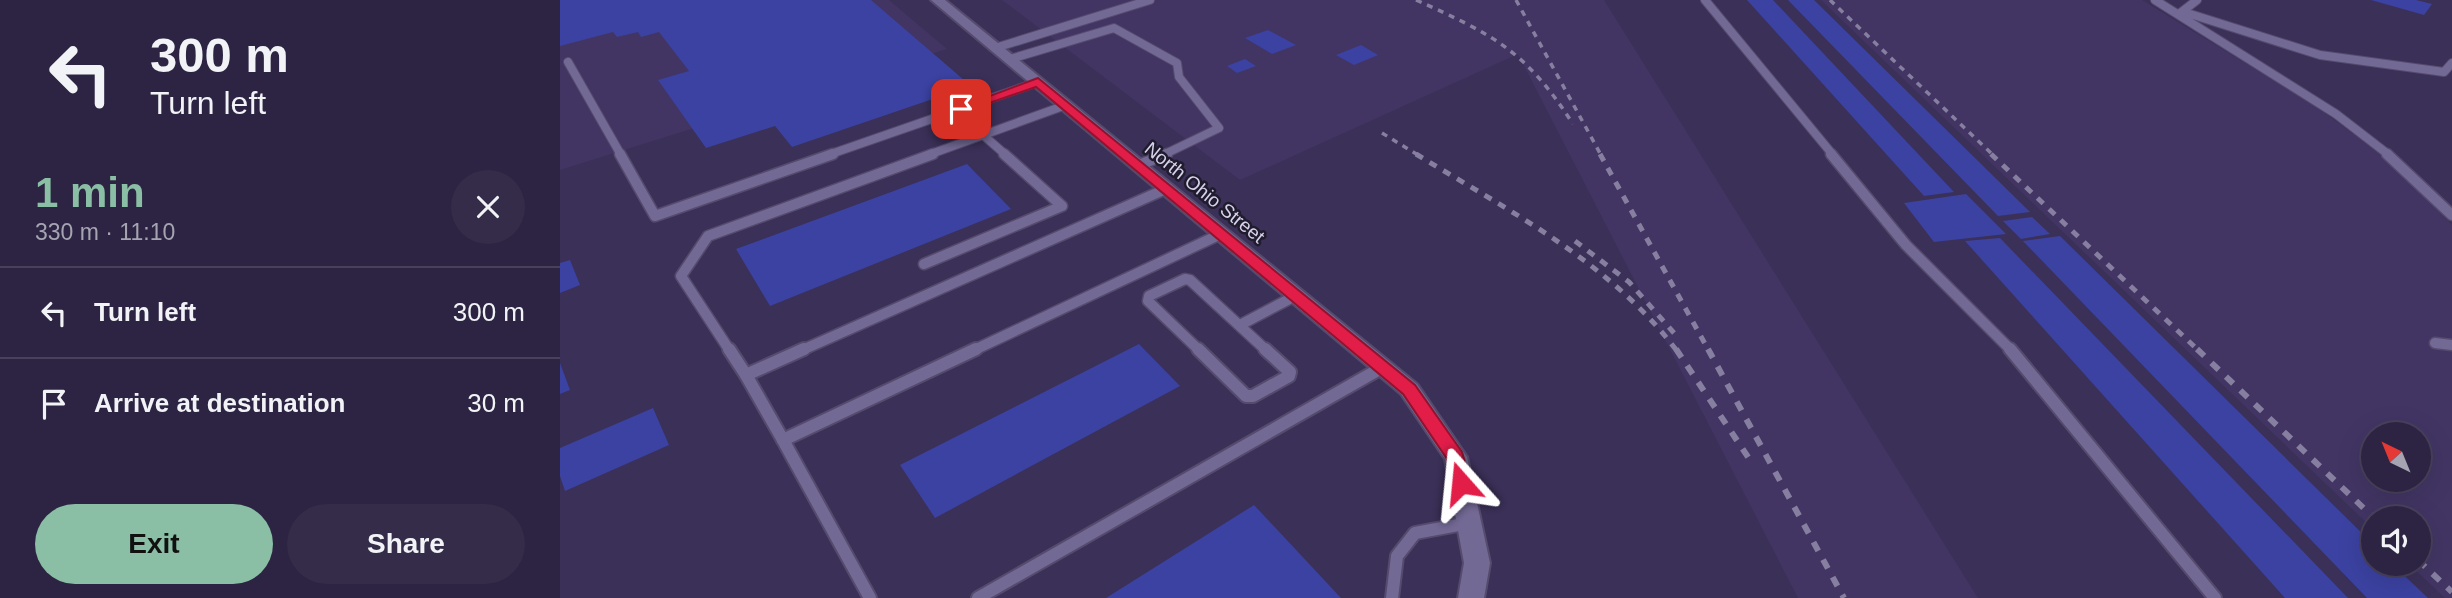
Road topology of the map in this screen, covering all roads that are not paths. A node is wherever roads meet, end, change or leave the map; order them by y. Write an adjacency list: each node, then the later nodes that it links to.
1 (937, 0): 7 (street, North Ohio Street)
2 (1150, 0): 7 (lane)
3 (1705, 0): 30 (lane)
4 (2155, 0): 6 (lane)
5 (2197, 0): 6 (lane)
6 (2180, 12): 9 (lane); 15 (lane)
7 (1002, 53): 10 (street, North Ohio Street); 13 (lane)
8 (568, 62): 10 (lane)
9 (2452, 63)
10 (1038, 82): 11 (street, North Ohio Street)
11 (1066, 105): 12 (lane); 13 (street, North Ohio Street)
12 (983, 135): 17 (lane); 23 (lane)
13 (1139, 164): 14 (street, North Ohio Street)
14 (1168, 188): 16 (street, North Ohio Street); 23 (lane)
15 (2452, 215)
16 (1223, 233): 18 (street, North Ohio Street); 24 (lane)
17 (924, 264)
18 (1297, 295): 19 (lane); 22 (street, North Ohio Street)
19 (1240, 325): 19 (lane)
20 (2435, 343): 21 (lane)
21 (2452, 345)
22 (1382, 367): 25 (street, North Ohio Street); 27 (lane)
23 (746, 374): 24 (lane)
24 (783, 440): 26 (lane)
25 (1469, 523): 28 (lane); 29 (street)
26 (870, 598)
27 (978, 598)
28 (1392, 598)
29 (1471, 598)
30 (2215, 598)

